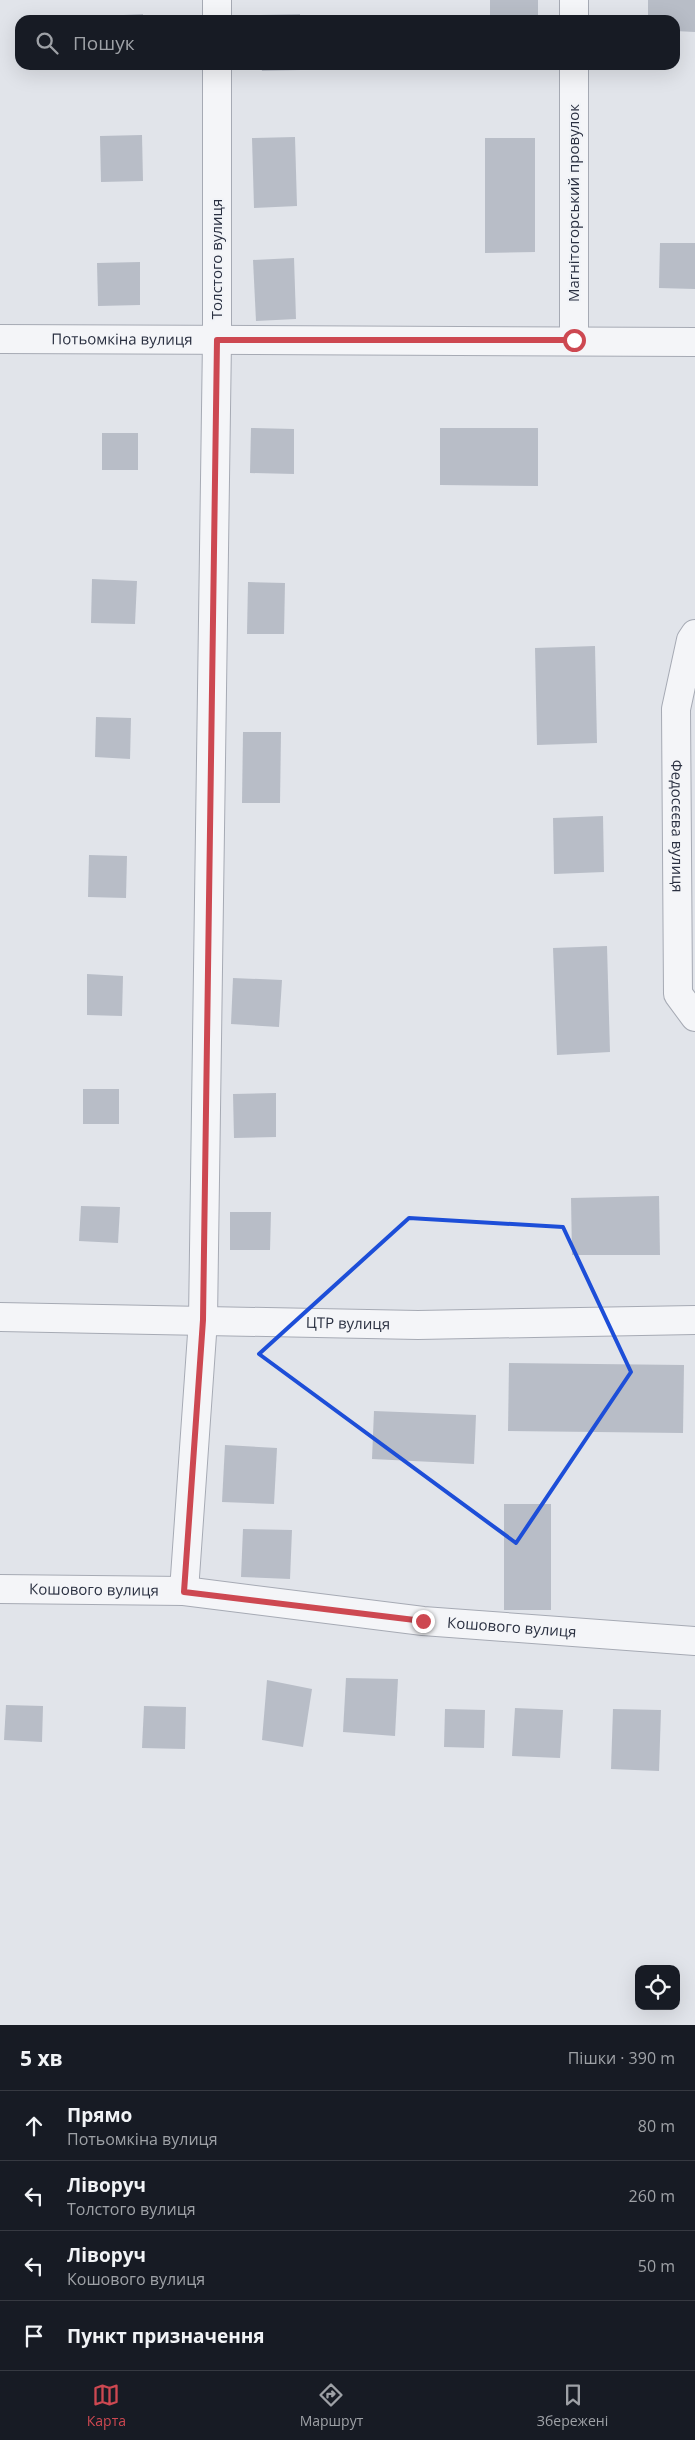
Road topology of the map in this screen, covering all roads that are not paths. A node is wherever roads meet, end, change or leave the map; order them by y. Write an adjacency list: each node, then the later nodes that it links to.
1 (217, 0): 3 (street)
2 (574, 0): 4 (street)
3 (217, 15)
4 (574, 15)
5 (217, 70): 8 (street, Толстого вулиця)
6 (574, 70): 9 (street, Магнітогорський провулок)
7 (0, 339): 8 (street, Потьомкіна вулиця)
8 (217, 340): 9 (street, Потьомкіна вулиця); 14 (street, Толстого вулиця)
9 (574, 340): 10 (street, Потьомкіна вулиця)
10 (695, 342)
11 (695, 634): 12 (street, Федосєєва вулиця)
12 (695, 1017)
13 (0, 1317): 14 (street, ЦТР вулиця)
14 (203, 1320): 15 (street, ЦТР вулиця); 17 (street, Толстого вулиця)
15 (695, 1320)
16 (0, 1589): 17 (street, Кошового вулиця)
17 (184, 1592): 18 (street, Кошового вулиця)
18 (695, 1641)

